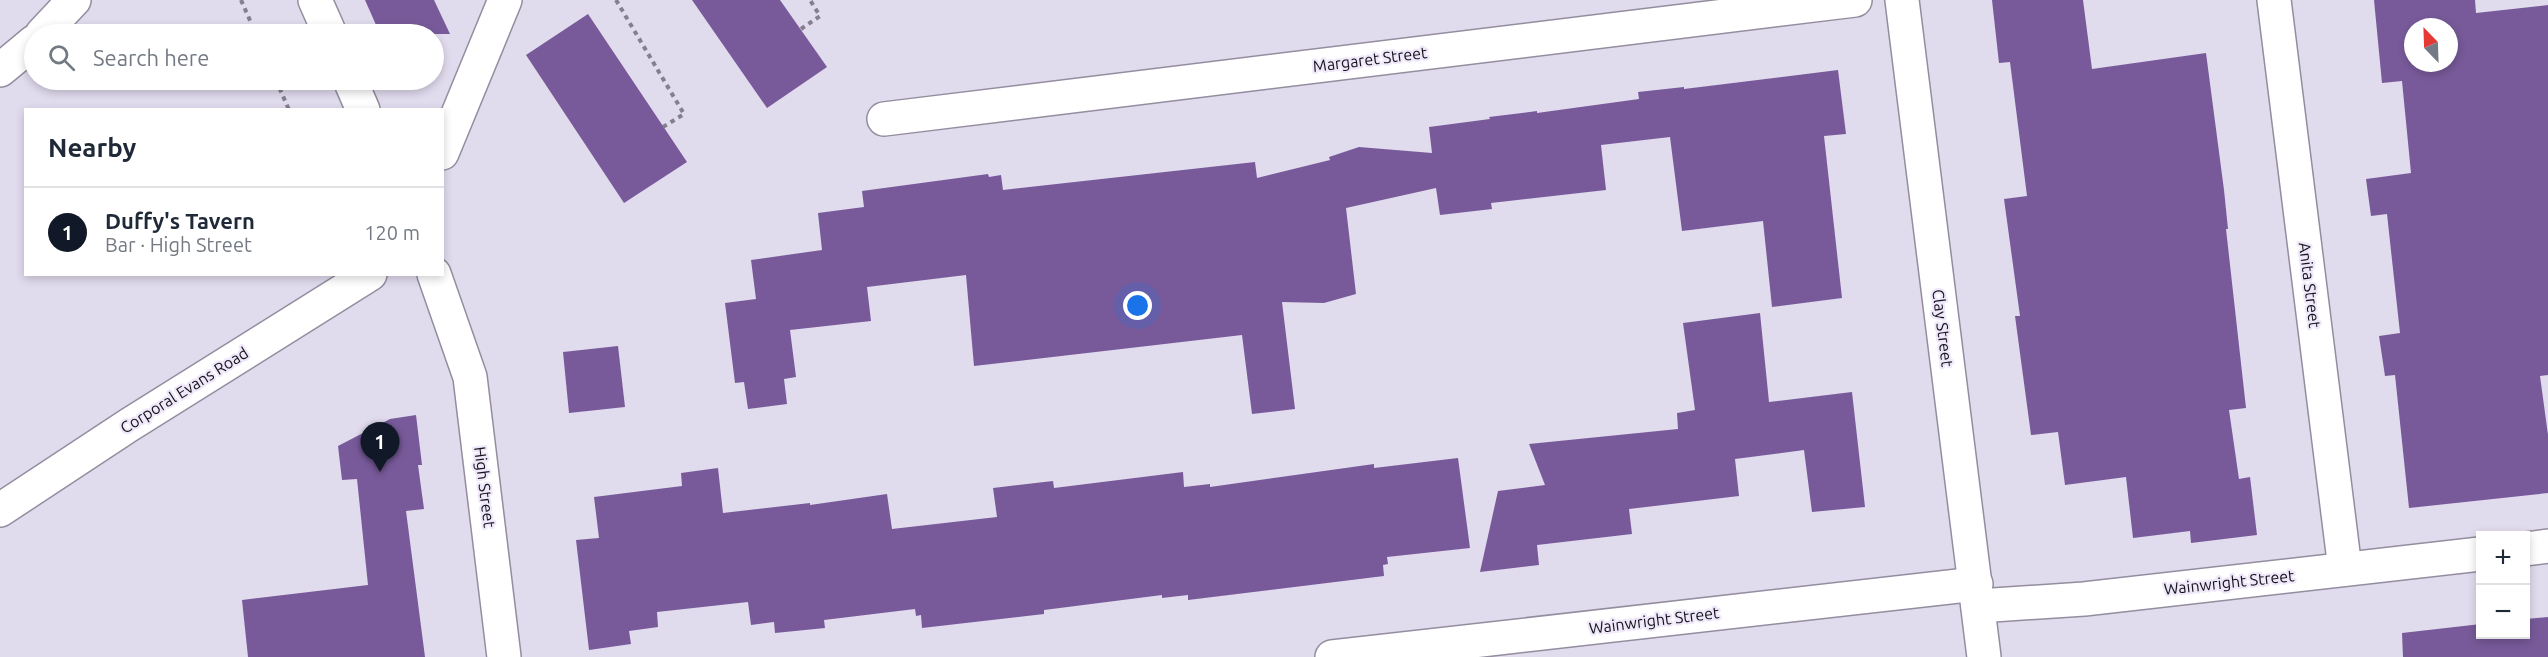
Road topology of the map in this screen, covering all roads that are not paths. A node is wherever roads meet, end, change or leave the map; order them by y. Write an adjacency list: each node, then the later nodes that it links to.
1 (74, 0): 7 (street)
2 (315, 0): 8 (street)
3 (505, 0): 14 (street)
4 (1855, 0): 13 (street, Margaret Street)
5 (1902, 0): 22 (street, Clay Street)
6 (2274, 0): 21 (street, Anita Street)
7 (51, 24)
8 (326, 24)
9 (24, 50): 10 (street)
10 (0, 70)
11 (354, 90): 12 (street)
12 (362, 108)
13 (884, 119)
14 (444, 148)
15 (367, 276): 17 (street, Corporal Evans Road)
16 (435, 276): 23 (street, High Street)
17 (0, 510)
18 (2548, 546): 19 (street)
19 (2530, 548)
20 (2476, 555): 21 (street, Wainwright Street)
21 (2345, 569): 22 (street, Wainwright Street)
22 (1977, 595): 24 (street, Wainwright Street); 25 (street, Clay Street)
23 (504, 657)
24 (1332, 657)
25 (1984, 657)

